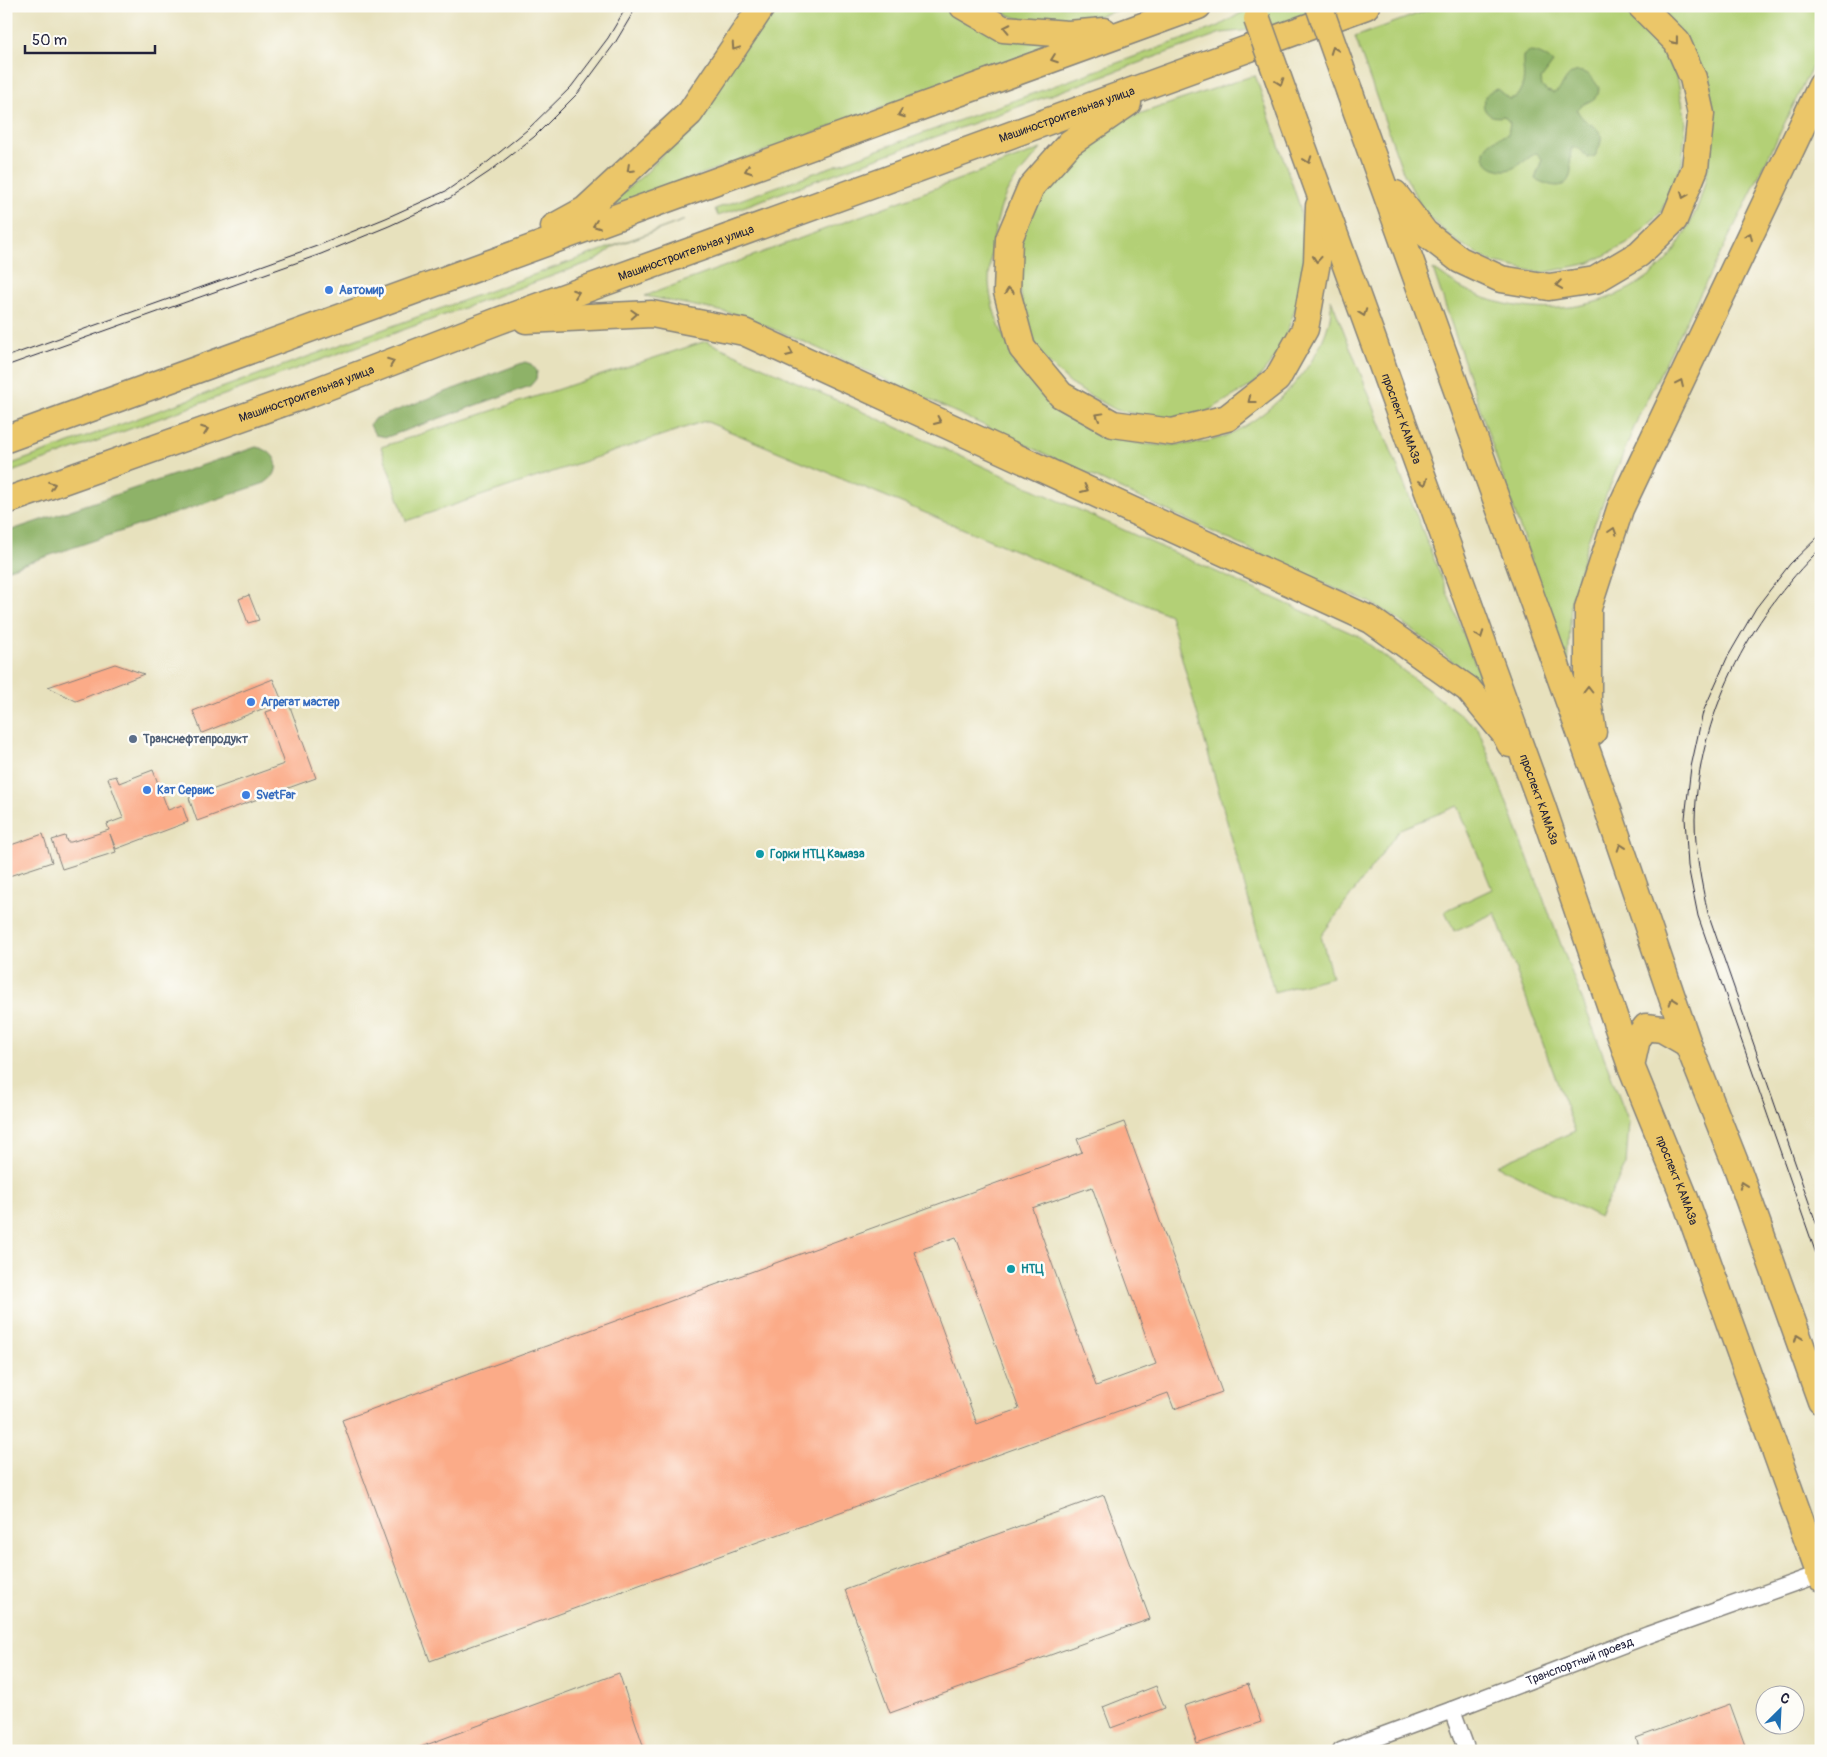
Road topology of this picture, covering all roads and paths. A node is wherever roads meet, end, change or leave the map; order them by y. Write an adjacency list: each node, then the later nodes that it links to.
1 (762, 6): 13 (main road, one-way to 13)
2 (963, 6): 8 (main road, one-way to 2)
3 (1198, 6): 8 (main road)
4 (1319, 6): 11 (main road, one-way to 4, bridge)
5 (1366, 6): 9 (main road, Машиностроительная улица)
6 (1641, 6): 11 (main road, one-way to 11)
7 (1255, 13): 12 (main road, проспект КАМАЗа, one-way to 12, bridge)
8 (1142, 27): 13 (main road, one-way to 13)
9 (1160, 81): 12 (main road, one-way to 9); 14 (main road, Машиностроительная улица, one-way to 9)
10 (1821, 86): 18 (main road, one-way to 10)
11 (1380, 175): 18 (main road)
12 (1320, 193): 17 (main road, проспект КАМАЗа, one-way to 17)
13 (473, 270): 15 (main road)
14 (498, 321): 16 (main road, Машиностроительная улица, one-way to 14); 17 (main road, one-way to 17)
15 (6, 439)
16 (6, 501)
17 (1542, 806): 20 (main road, проспект КАМАЗа)
18 (1607, 806): 19 (main road, one-way to 18)
19 (1688, 1044): 20 (main road); 21 (main road, one-way to 19)
20 (1631, 1066): 22 (main road, проспект КАМАЗа)
21 (1821, 1401)
22 (1820, 1576): 23 (street, Транспортный проезд)
23 (1452, 1710): 24 (street, Транспортный проезд); 25 (street)
24 (1340, 1751)
25 (1467, 1751)

